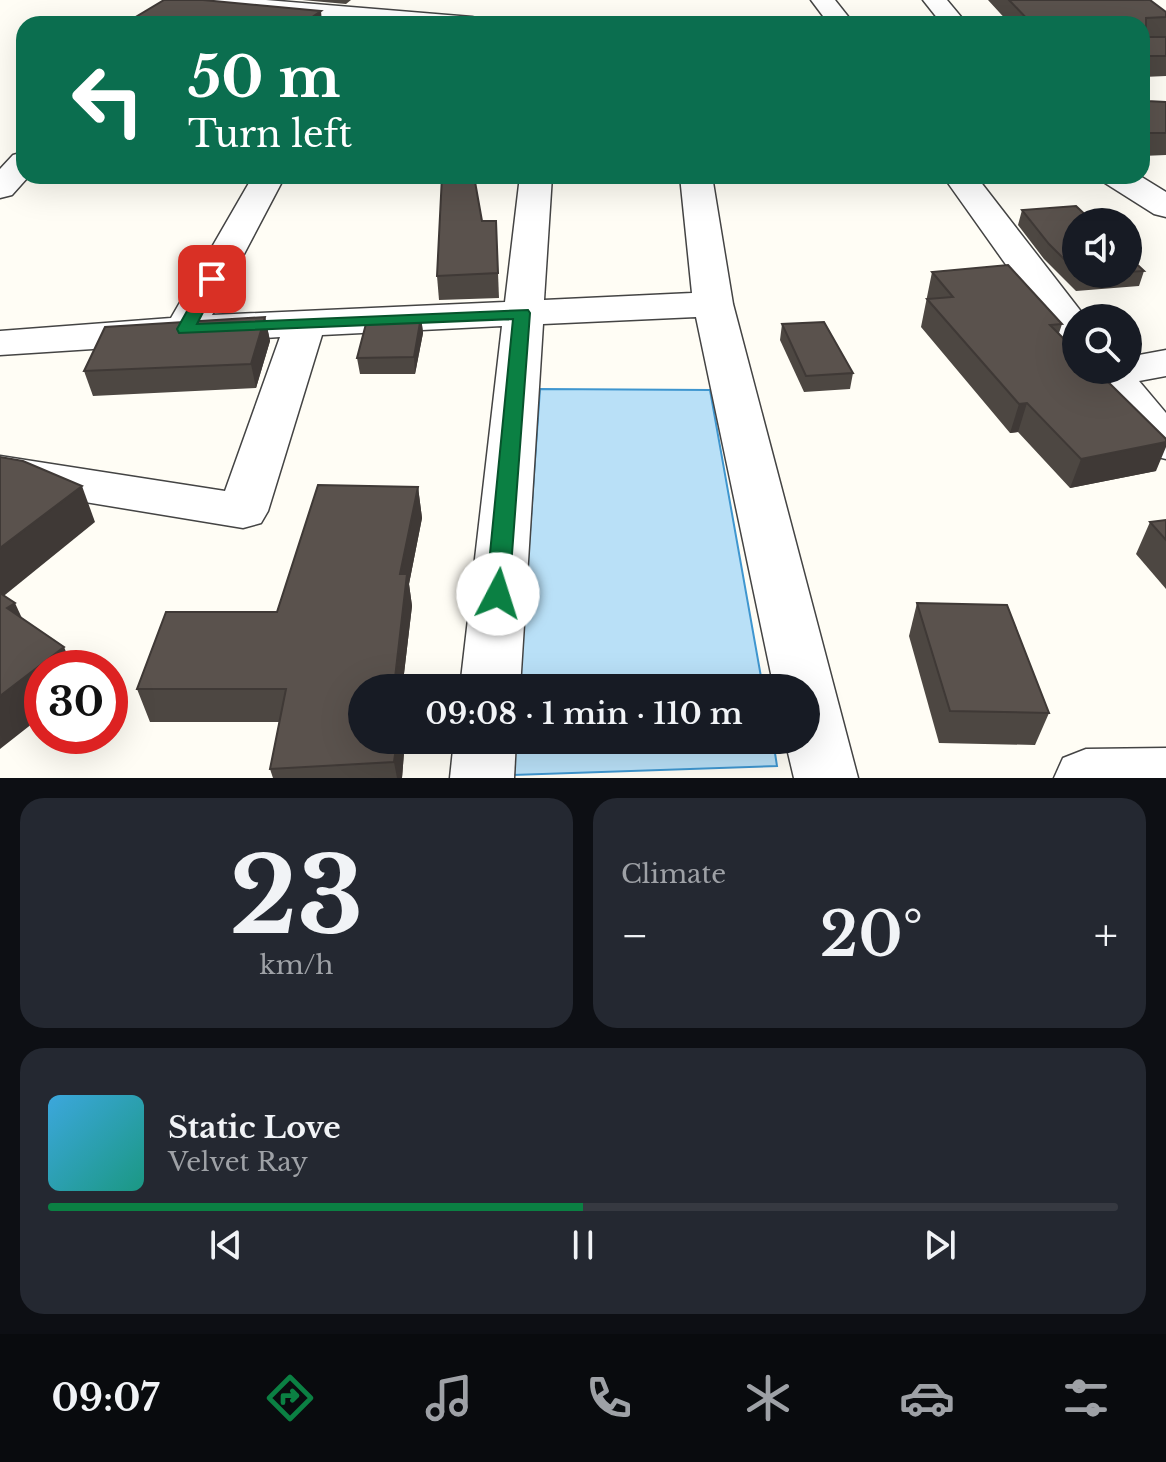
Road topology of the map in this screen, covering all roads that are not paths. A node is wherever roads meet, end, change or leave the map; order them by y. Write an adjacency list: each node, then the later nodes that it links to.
1 (180, 0): 4 (street)
2 (823, 0): 7 (street)
3 (935, 0): 8 (street)
4 (228, 3): 5 (street); 6 (street)
5 (211, 16)
6 (379, 16)
7 (836, 16)
8 (948, 16)
9 (16, 171): 15 (street)
10 (265, 184): 21 (street)
11 (535, 184): 18 (street)
12 (697, 184): 17 (street)
13 (965, 184): 19 (street)
14 (1130, 184): 16 (street)
15 (0, 188)
16 (1166, 207)
17 (713, 304): 18 (street); 29 (street)
18 (522, 313): 20 (street); 28 (street)
19 (1062, 314)
20 (305, 324): 21 (street); 27 (street)
21 (185, 329): 22 (street)
22 (0, 343)
23 (1166, 363): 24 (street)
24 (1142, 367)
25 (1118, 384): 26 (street)
26 (1166, 444)
27 (0, 472)
28 (491, 674)
29 (801, 674)
30 (484, 754): 33 (street)
31 (820, 754): 34 (street)
32 (1166, 777): 35 (street)
33 (482, 778)
34 (826, 778)
35 (1086, 778)

